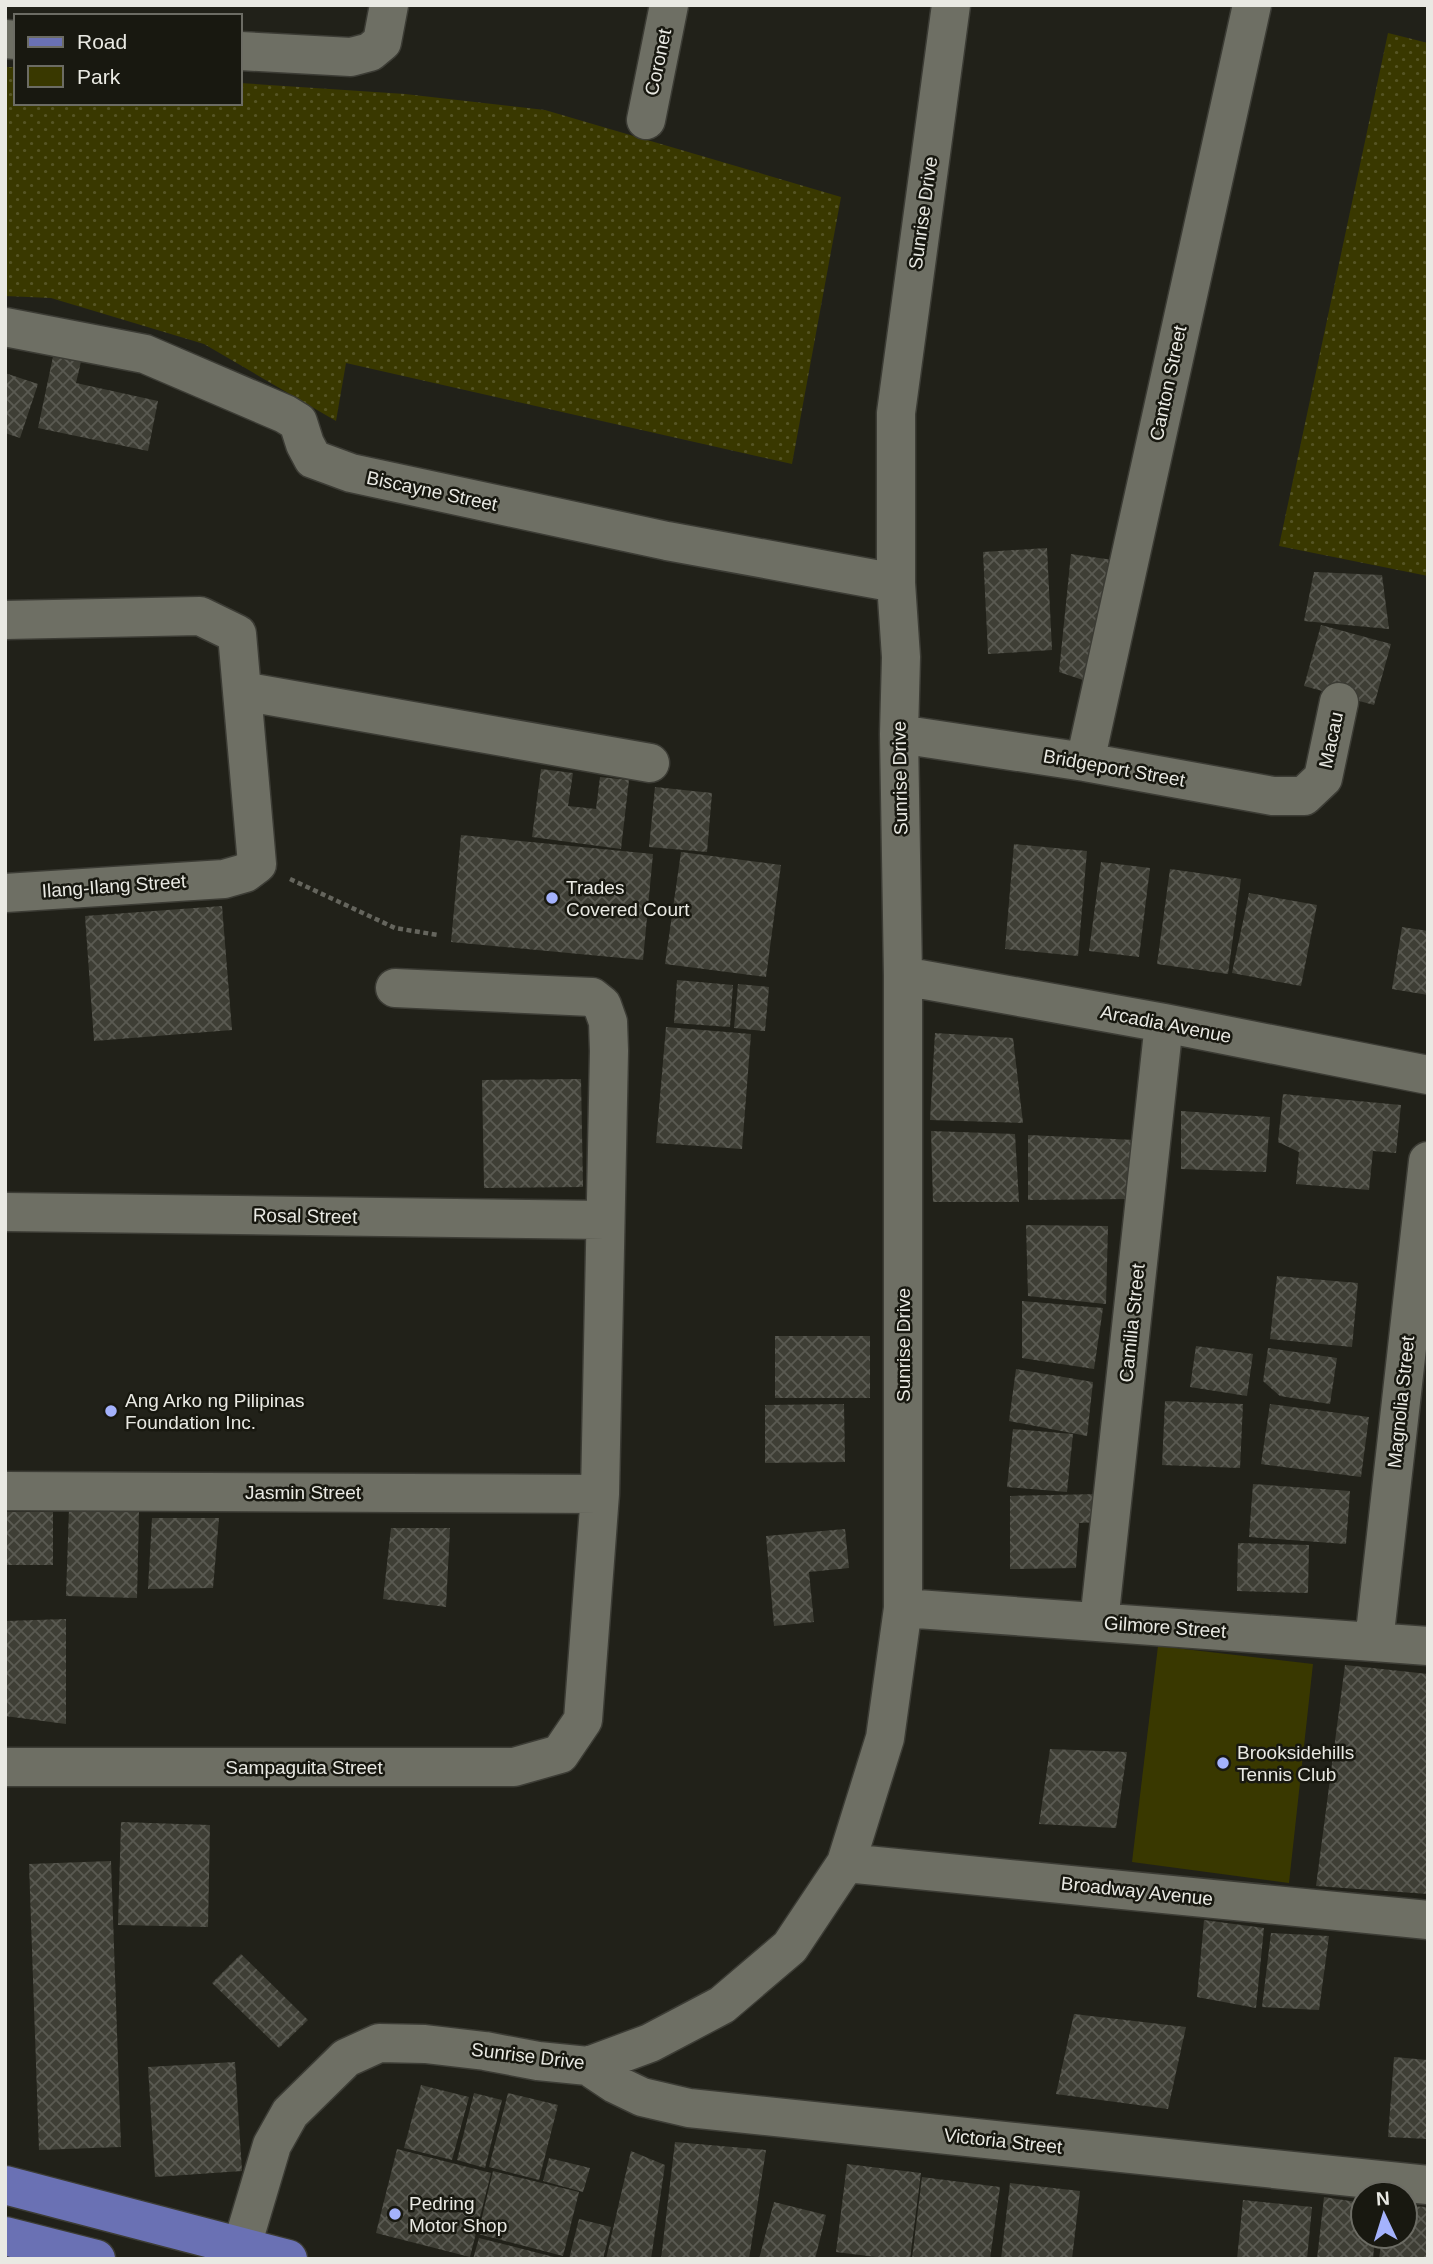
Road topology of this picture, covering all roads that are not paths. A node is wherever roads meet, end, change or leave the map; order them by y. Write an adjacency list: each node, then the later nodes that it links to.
1 (389, 5): 5 (street)
2 (669, 5): 6 (street, Coronet)
3 (951, 5): 8 (street, Sunrise Drive)
4 (1252, 5): 13 (street, Canton Street)
5 (242, 51)
6 (646, 120)
7 (5, 327): 8 (street, Biscayne Street)
8 (896, 583): 12 (street, Sunrise Drive)
9 (5, 620): 10 (street)
10 (242, 691): 14 (street); 16 (street, Ilang-Ilang Street)
11 (1339, 702): 15 (street, Macau)
12 (898, 734): 13 (street, Bridgeport Street); 17 (street, Sunrise Drive)
13 (1085, 762): 15 (street, Bridgeport Street)
14 (650, 763)
15 (1323, 778)
16 (5, 893)
17 (903, 976): 19 (street, Arcadia Avenue); 27 (street, Sunrise Drive)
18 (395, 988): 23 (street)
19 (1164, 1023): 20 (street, Arcadia Avenue); 28 (street, Camilia Street)
20 (1428, 1075)
21 (1428, 1161): 24 (street, Magnolia Street)
22 (5, 1212): 23 (street, Rosal Street)
23 (605, 1220): 26 (street)
24 (1415, 1390): 29 (street, Magnolia Street)
25 (5, 1492): 26 (street, Jasmin Street)
26 (600, 1494): 31 (street, Sampaguita Street)
27 (903, 1608): 28 (street, Gilmore Street); 32 (street, Sunrise Drive)
28 (1099, 1622): 29 (street, Gilmore Street)
29 (1374, 1642): 30 (street, Gilmore Street)
30 (1428, 1646)
31 (5, 1767)
32 (846, 1863): 33 (street, Broadway Avenue); 34 (street, Sunrise Drive)
33 (1428, 1920)
34 (588, 2066): 36 (street, Victoria Street); 38 (street, Sunrise Drive)
35 (5, 2185): 38 (main road)
36 (1428, 2185)
37 (5, 2236): 39 (main road)
38 (240, 2253): 40 (main road)
39 (96, 2259)
40 (289, 2259)

